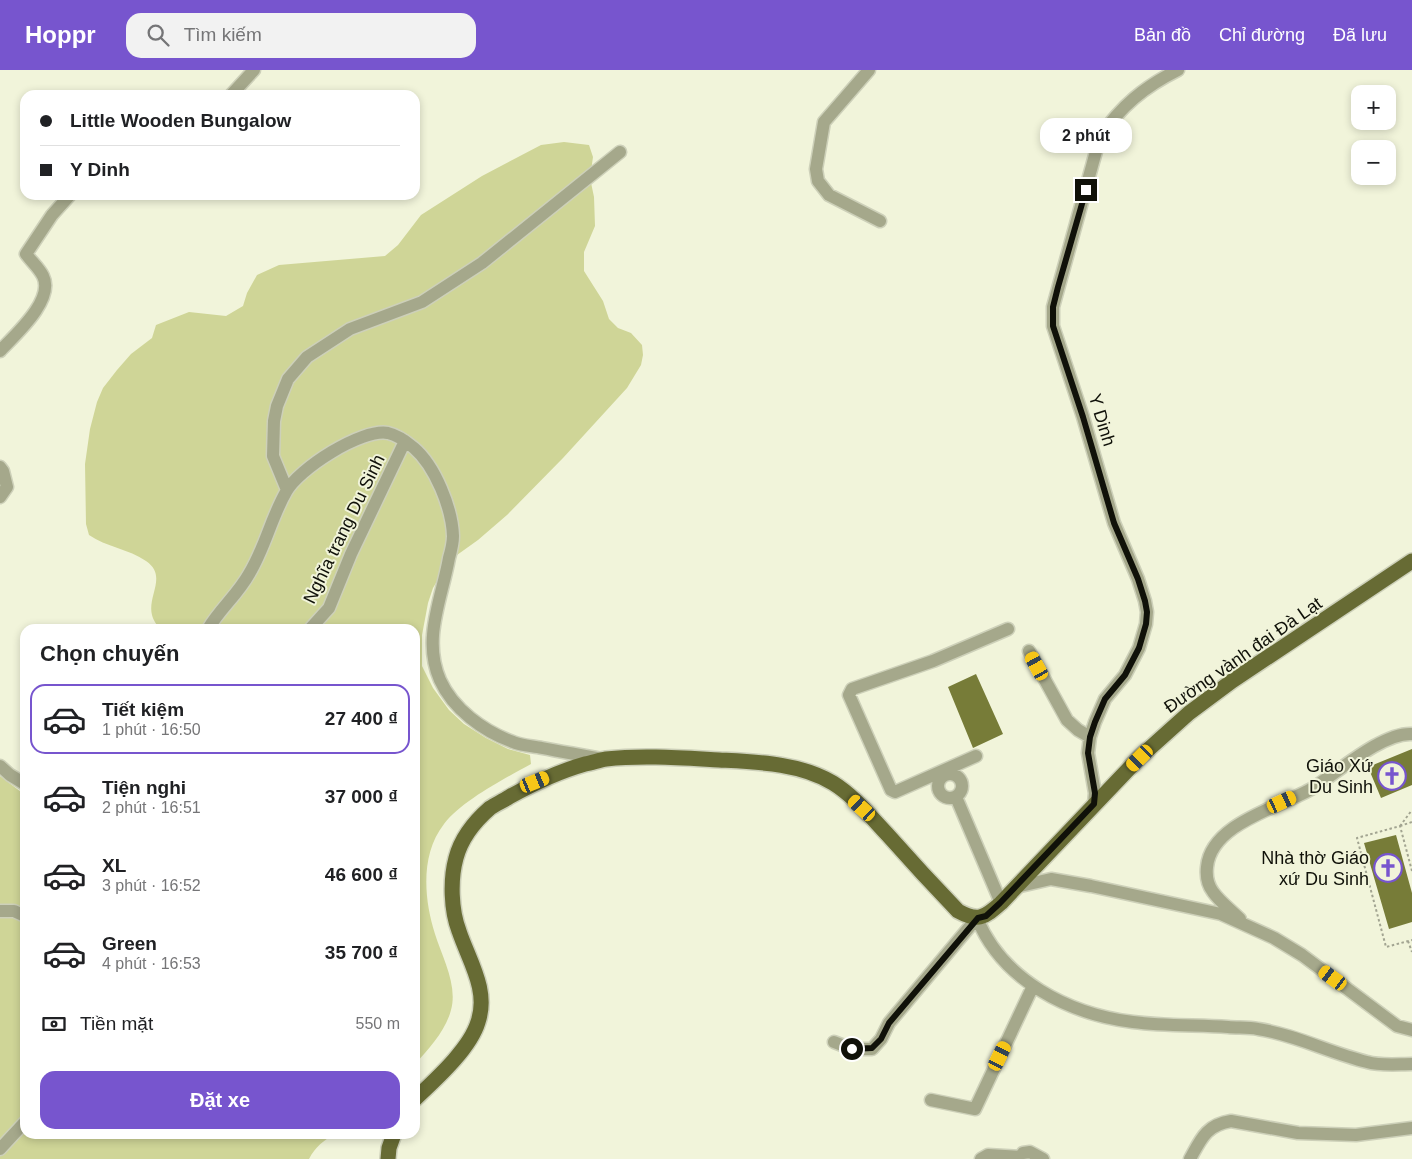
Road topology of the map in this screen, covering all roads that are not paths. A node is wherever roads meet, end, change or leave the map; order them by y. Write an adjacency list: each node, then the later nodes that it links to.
1 (254, 70): 4 (street)
2 (869, 70): 7 (street)
3 (1178, 70): 19 (street, Y Dinh)
4 (236, 90)
5 (620, 152): 11 (street)
6 (66, 200): 8 (street)
7 (880, 221)
8 (0, 351)
9 (405, 441): 11 (street); 15 (street, Nghĩa trang Du Sinh); 21 (street)
10 (0, 467): 12 (street)
11 (287, 490): 14 (street)
12 (0, 497)
13 (1412, 561): 25 (main road, Đường vành đai Đà Lạt)
14 (212, 624)
15 (315, 624)
16 (1008, 629): 23 (street)
17 (1029, 651): 19 (street)
18 (1412, 734): 31 (street)
19 (1090, 737): 25 (street, Y Dinh)
20 (976, 756): 23 (street)
21 (604, 759): 30 (main road); 36 (main road)
22 (0, 766): 24 (street)
23 (943, 774): 27 (street)
24 (20, 781)
25 (1094, 804): 26 (main road, Đường vành đai Đà Lạt)
26 (1016, 887): 27 (main road, Đường vành đai Đà Lạt); 31 (street)
27 (1000, 903): 30 (main road, Đường vành đai Đà Lạt)
28 (0, 911): 29 (street)
29 (20, 914)
30 (978, 918): 32 (street); 34 (street)
31 (1250, 927): 33 (street)
32 (1033, 986): 35 (street); 37 (street)
33 (1412, 1030)
34 (834, 1042)
35 (1412, 1064)
36 (420, 1095)
37 (931, 1100)
38 (20, 1127): 41 (street)
39 (1412, 1128): 46 (street)
40 (392, 1139): 44 (main road)
41 (0, 1149)
42 (985, 1158): 43 (street)
43 (1020, 1158): 45 (street)
44 (388, 1159)
45 (1042, 1159)
46 (1190, 1159)

